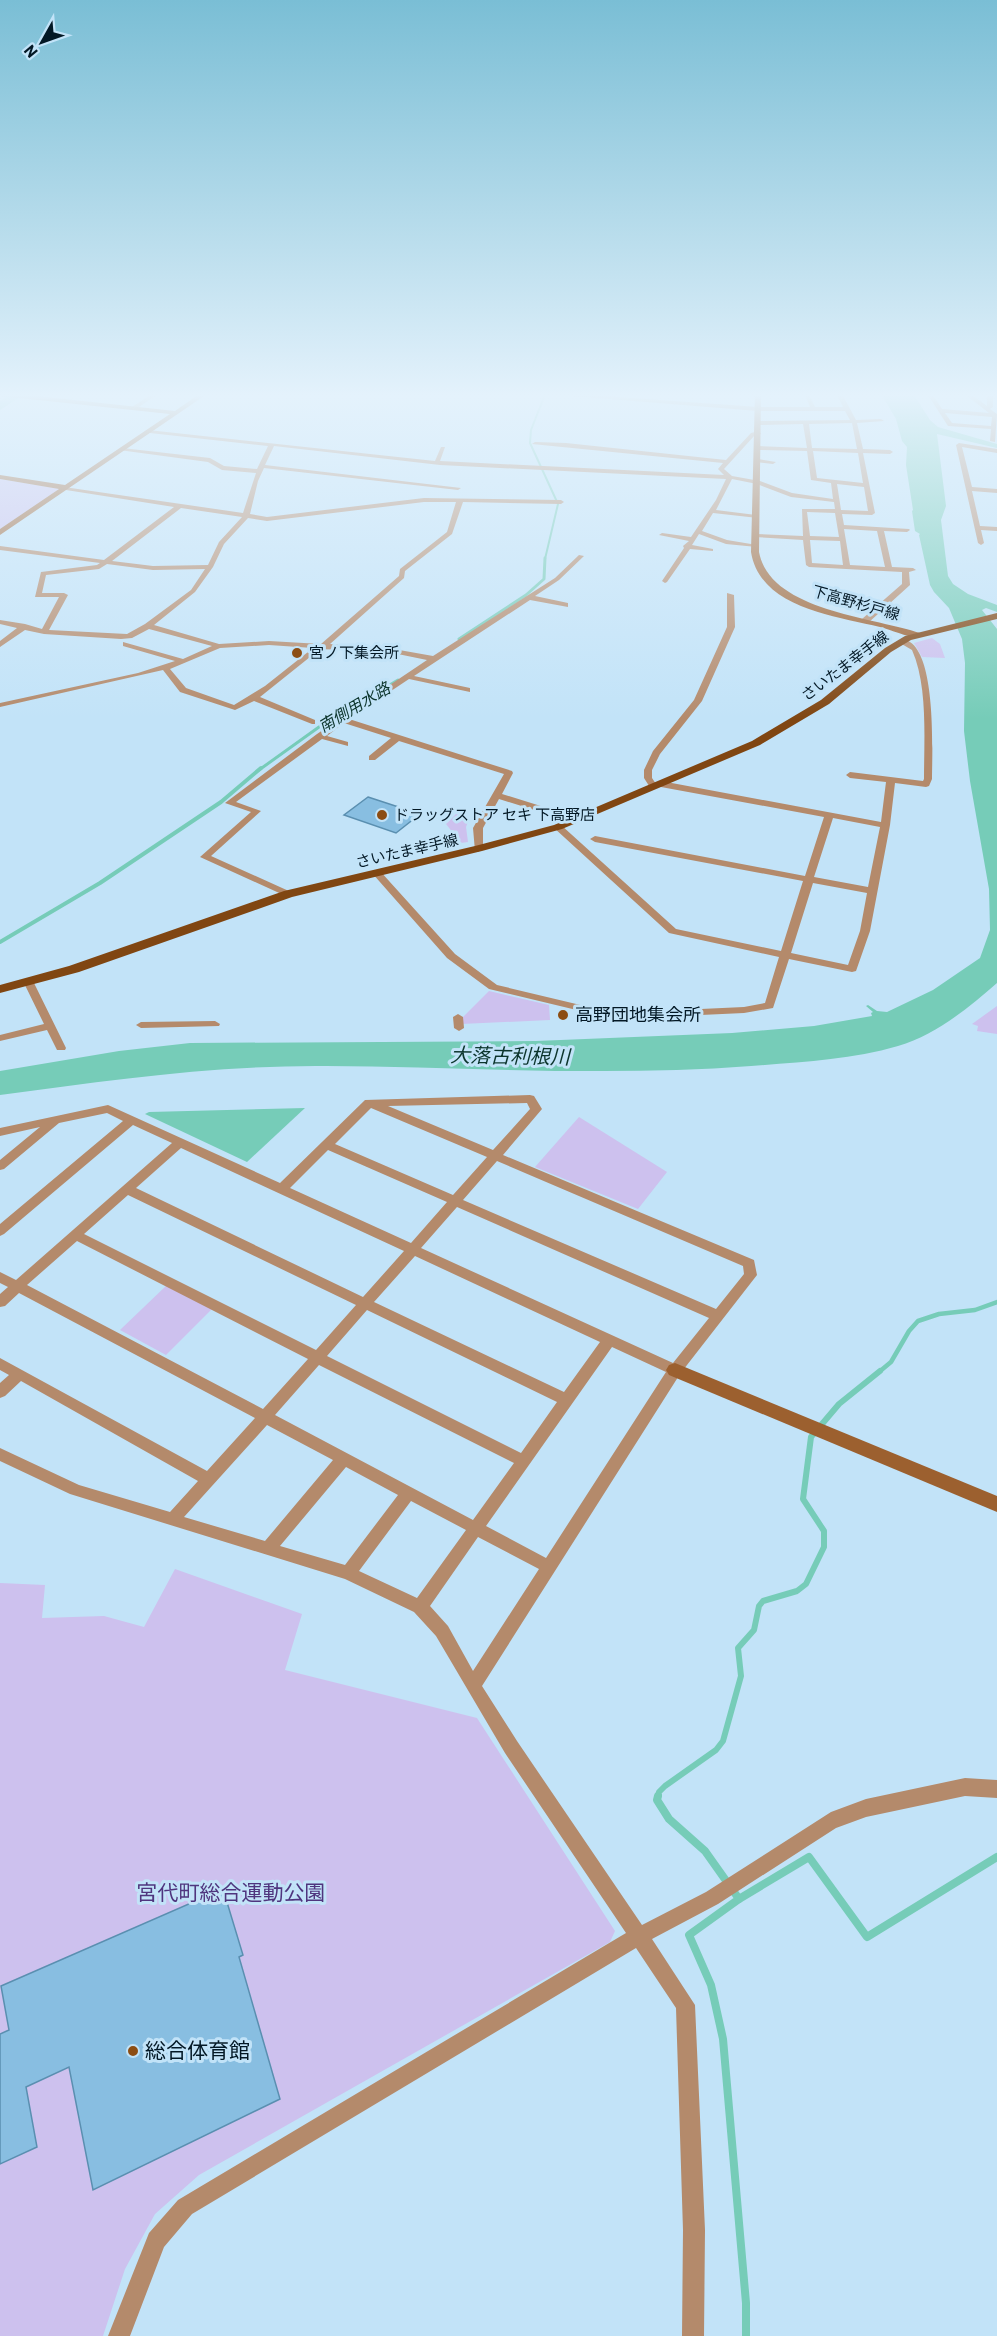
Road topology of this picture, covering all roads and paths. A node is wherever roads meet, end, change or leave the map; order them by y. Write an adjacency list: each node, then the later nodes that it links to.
1 (47, 501): 24 (street)
2 (153, 501): 13 (street)
3 (250, 501): 16 (street)
4 (410, 501): 16 (street)
5 (460, 501): 55 (street)
6 (461, 501): 12 (street)
7 (717, 501): 14 (street)
8 (757, 501): 17 (street, 下高野杉戸線)
9 (837, 501): 15 (street)
10 (870, 501): 15 (street)
11 (972, 501): 19 (street)
12 (561, 502)
13 (180, 505): 16 (street); 36 (street)
14 (712, 511): 17 (street); 23 (street)
15 (838, 512): 18 (street); 27 (street)
16 (246, 516): 37 (street)
17 (756, 517): 26 (street, 下高野杉戸線)
18 (841, 527): 20 (street); 29 (street)
19 (978, 528): 21 (street); 30 (street)
20 (880, 529): 22 (street); 39 (street)
21 (997, 529)
22 (907, 530)
23 (698, 531): 28 (street); 32 (street)
24 (0, 533)
25 (662, 535): 28 (street)
26 (756, 536): 27 (street); 32 (street, 下高野杉戸線)
27 (807, 538): 29 (street); 38 (street)
28 (692, 539): 31 (street)
29 (843, 539): 38 (street)
30 (981, 543)
31 (686, 546): 34 (street); 40 (street)
32 (755, 546): 45 (street, 下高野杉戸線)
33 (0, 548): 36 (street)
34 (711, 550)
35 (581, 556): 42 (street)
36 (107, 562): 37 (street); 49 (street)
37 (210, 567): 48 (street)
38 (847, 567): 39 (street)
39 (889, 569): 45 (street)
40 (665, 581)
41 (730, 596): 71 (street)
42 (528, 597): 43 (street); 56 (street)
43 (565, 605)
44 (997, 616): 50 (main road, さいたま幸手線)
45 (864, 621): 50 (street, 下高野杉戸線)
46 (0, 622): 47 (street)
47 (25, 626): 49 (street); 53 (street)
48 (148, 626): 49 (street); 54 (street)
49 (44, 632)
50 (917, 635): 51 (main road, さいたま幸手線)
51 (903, 641): 70 (street); 71 (main road, さいたま幸手線)
52 (126, 644): 57 (street)
53 (0, 645)
54 (219, 646): 55 (street); 57 (street)
55 (320, 647): 56 (street); 61 (street)
56 (434, 659): 59 (street)
57 (182, 661): 58 (street)
58 (164, 666): 61 (street); 62 (street)
59 (408, 677): 60 (street); 63 (street)
60 (467, 690)
61 (255, 698): 64 (street)
62 (0, 705)
63 (343, 720): 65 (street); 66 (street)
64 (312, 722)
65 (320, 736): 67 (street); 82 (street)
66 (399, 737): 68 (street); 72 (street)
67 (345, 744)
68 (372, 758)
69 (850, 775): 70 (street)
70 (891, 780): 75 (street)
71 (658, 785): 73 (street); 74 (main road, さいたま幸手線)
72 (496, 795): 74 (street); 78 (street)
73 (829, 815): 75 (street); 80 (street)
74 (576, 820): 76 (main road, さいたま幸手線)
75 (885, 825): 81 (street)
76 (558, 826): 78 (main road, さいたま幸手線); 83 (street)
77 (595, 839): 80 (street)
78 (478, 849): 79 (main road, さいたま幸手線)
79 (377, 873): 82 (main road, さいたま幸手線); 83 (street)
80 (808, 881): 81 (street); 83 (street)
81 (872, 891): 83 (street)
82 (288, 894): 84 (main road, さいたま幸手線)
83 (785, 955)
84 (28, 981): 85 (main road, さいたま幸手線); 88 (street)
85 (0, 989)
86 (215, 1024): 87 (street)
87 (141, 1025)
88 (51, 1026): 89 (street); 90 (street)
89 (0, 1038)
90 (61, 1048)
91 (369, 1103): 96 (street); 97 (street); 97 (street)
92 (58, 1119): 93 (street); 94 (street); 98 (street)
93 (130, 1120): 95 (street); 102 (street)
94 (0, 1132)
95 (179, 1143): 99 (street); 100 (street)
96 (327, 1145): 99 (street); 101 (street)
97 (495, 1156): 101 (street); 109 (street)
98 (0, 1166)
99 (283, 1188): 104 (street)
100 (126, 1189): 103 (street); 108 (street)
101 (456, 1201): 104 (street); 109 (street)
102 (0, 1231)
103 (75, 1235): 106 (street); 111 (street)
104 (414, 1249): 108 (street); 110 (street)
105 (0, 1277): 106 (street)
106 (18, 1286): 107 (street); 117 (street)
107 (0, 1302)
108 (366, 1304): 111 (street); 116 (street)
109 (718, 1316): 113 (street)
110 (609, 1340): 113 (street); 116 (street)
111 (318, 1358): 117 (street); 120 (street)
112 (0, 1363): 114 (street)
113 (675, 1370): 123 (street); 127 (street)
114 (19, 1374): 115 (street); 121 (street)
115 (0, 1392)
116 (567, 1400): 120 (street)
117 (267, 1416): 119 (street); 121 (street)
118 (0, 1454): 124 (street)
119 (344, 1458): 122 (street); 126 (street)
120 (523, 1461): 125 (street)
121 (208, 1479): 124 (street)
122 (409, 1492): 125 (street); 128 (street)
123 (997, 1504)
124 (173, 1519): 126 (street)
125 (476, 1528): 127 (street); 129 (street)
126 (269, 1548): 128 (street)
127 (549, 1567): 130 (street)
128 (348, 1573): 129 (street)
129 (420, 1607): 130 (street)
130 (473, 1686): 132 (street)
131 (997, 1789): 132 (street)
132 (639, 1936): 133 (street); 134 (street)
133 (119, 2336)
134 (693, 2336)

